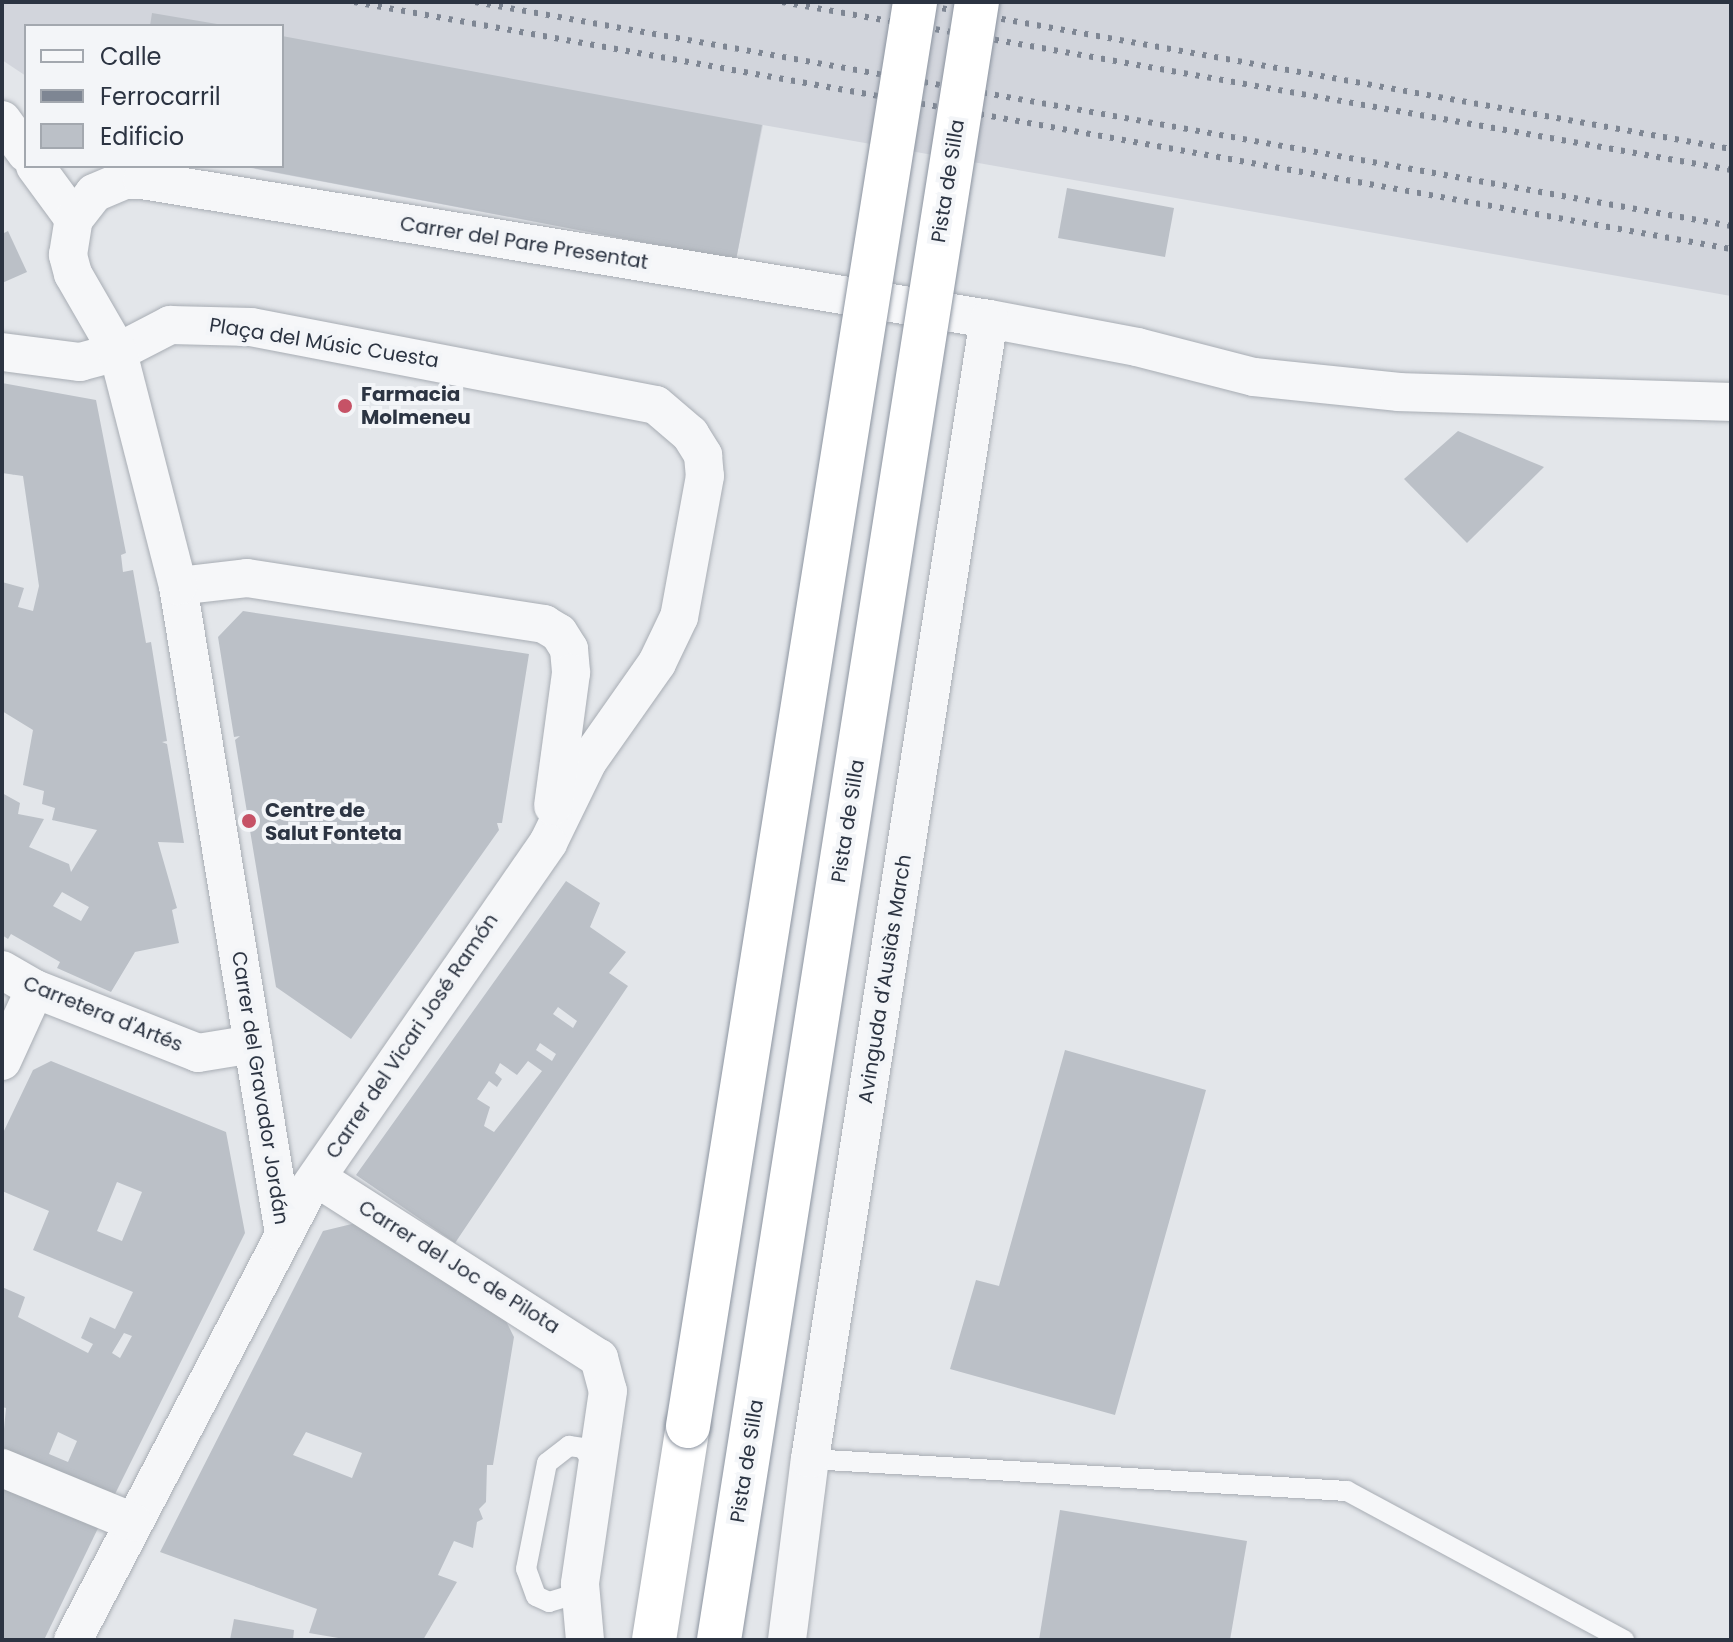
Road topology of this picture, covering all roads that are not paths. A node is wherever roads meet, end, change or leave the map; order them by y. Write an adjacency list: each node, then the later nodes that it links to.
1 (915, 2): 27 (highway, bridge)
2 (977, 2): 28 (highway, Pista de Silla, bridge)
3 (2, 120): 4 (street)
4 (24, 150)
5 (36, 168): 6 (street)
6 (74, 219): 7 (street, Carrer del Pare Presentat); 9 (street)
7 (989, 319): 10 (street, Carrer del Pare Presentat); 20 (street, Avinguda d'Ausiàs March)
8 (2, 352): 9 (street)
9 (118, 352): 11 (street, Plaça del Músic Cuesta); 12 (street)
10 (1731, 402)
11 (703, 455): 13 (street, Carrer del Vicari José Ramón)
12 (178, 586): 13 (street, Carrer del Vicari José Ramón); 16 (street, Carrer del Gravador Jordán)
13 (548, 843): 18 (street, Carrer del Vicari José Ramón)
14 (2, 970): 15 (street, Carretera d'Artés)
15 (35, 989): 16 (street, Carretera d'Artés); 17 (street)
16 (253, 1044): 19 (street, Carrer del Gravador Jordán)
17 (2, 1061)
18 (317, 1178): 19 (street, Carrer del Vicari José Ramón); 22 (street, Carrer del Joc de Pilota)
19 (284, 1234): 23 (street, Carrer del Gravador Jordán)
20 (810, 1459): 29 (street, Avinguda d'Ausiàs March); 30 (lane)
21 (2, 1468): 23 (street)
22 (598, 1473): 24 (street); 24 (lane)
23 (133, 1522): 25 (street, Carrer del Gravador Jordán)
24 (580, 1584): 26 (street)
25 (73, 1640)
26 (585, 1640)
27 (654, 1640)
28 (719, 1640)
29 (787, 1640)
30 (1624, 1640)

